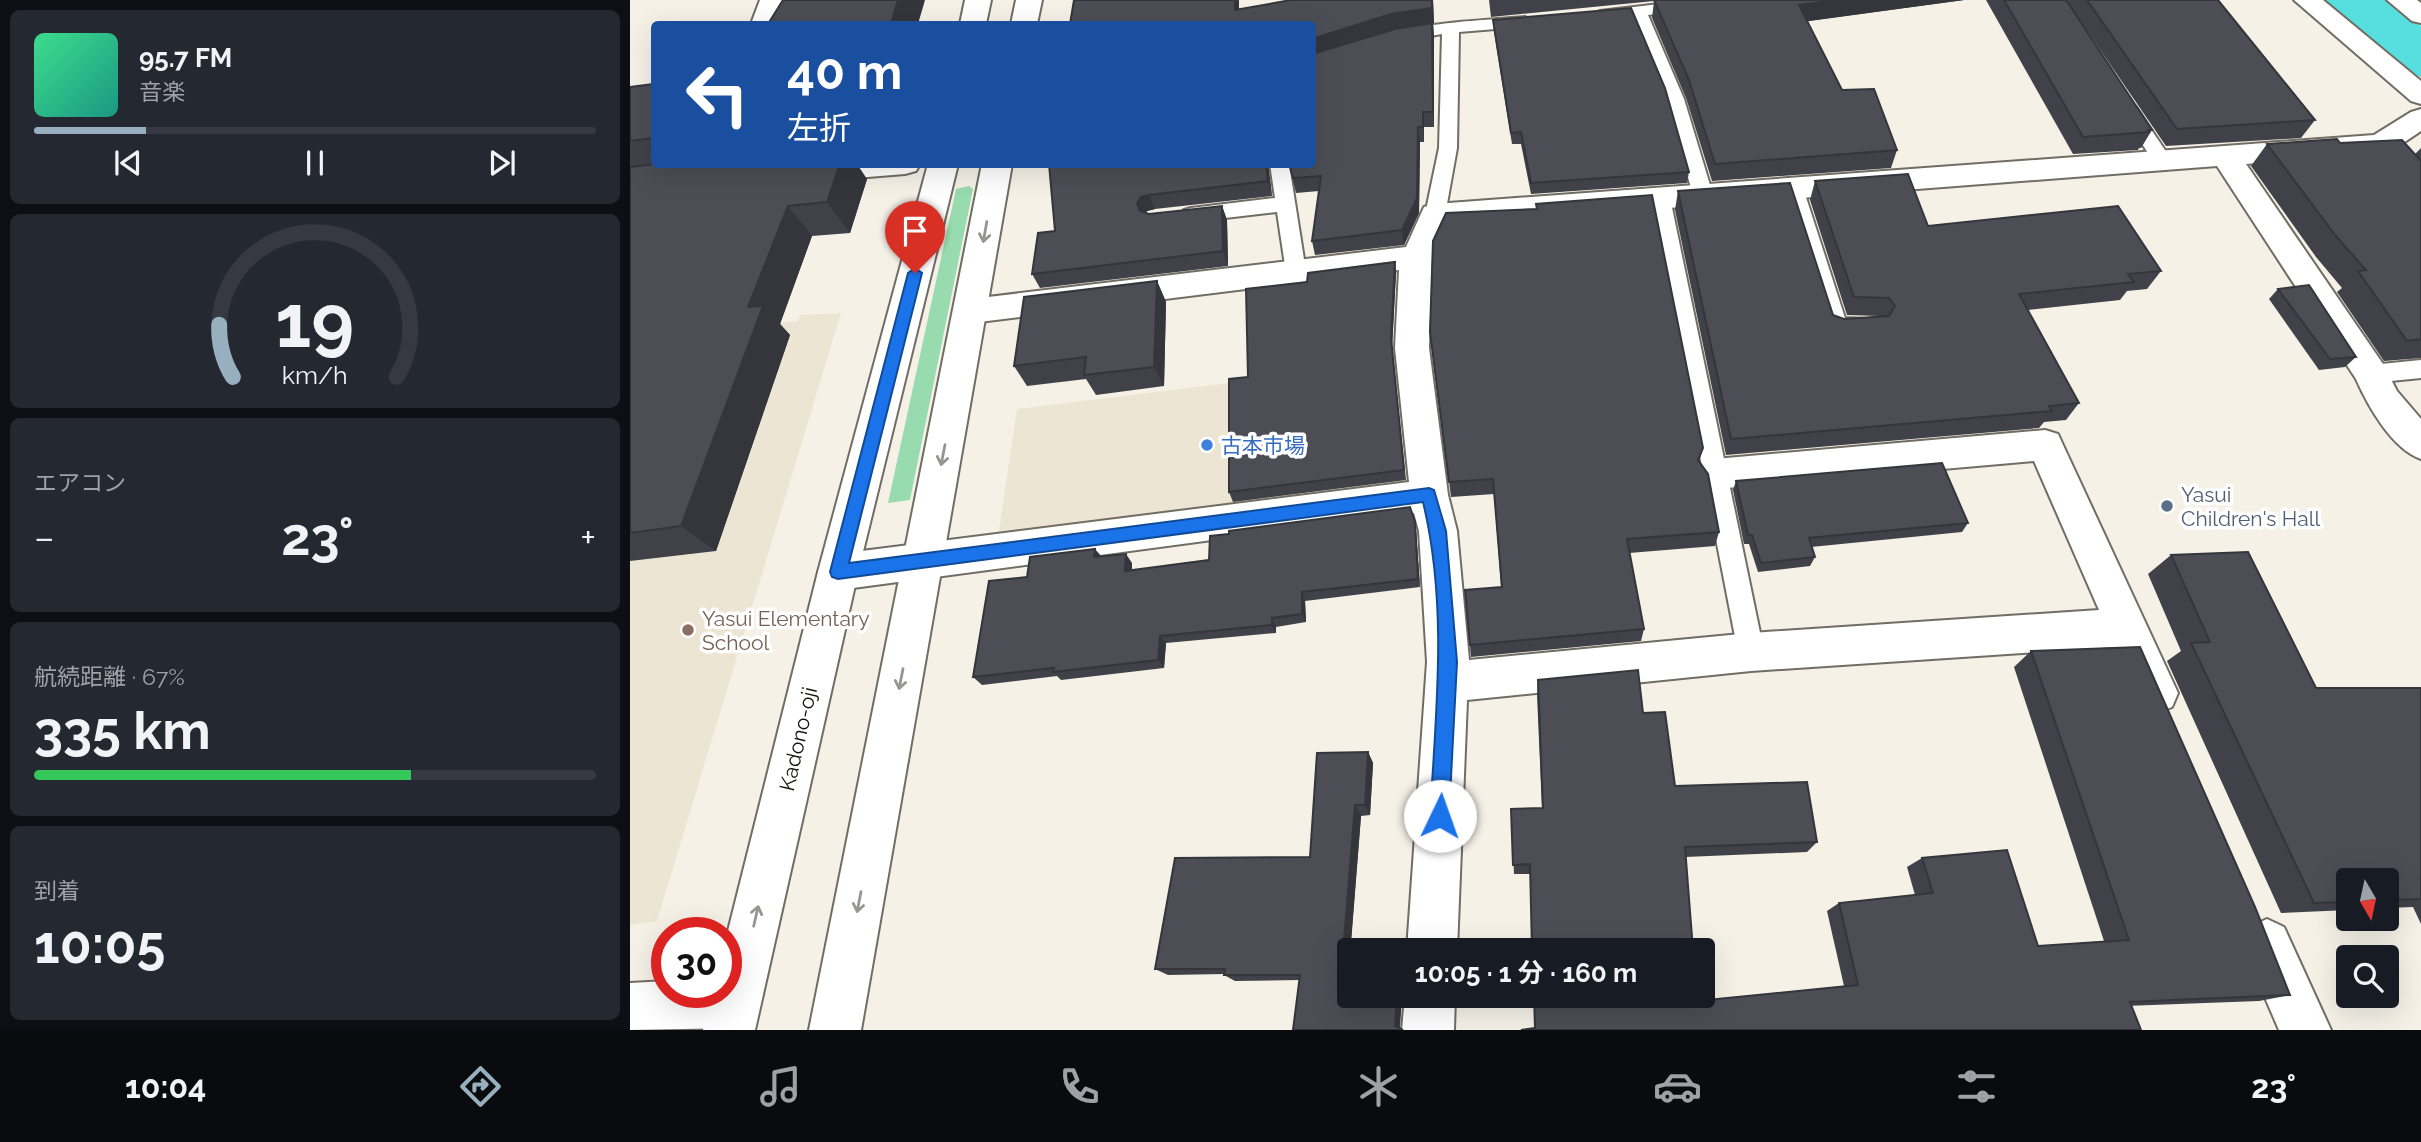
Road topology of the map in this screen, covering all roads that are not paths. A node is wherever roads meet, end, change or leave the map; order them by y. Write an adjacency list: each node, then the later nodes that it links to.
1 (773, 0): 12 (main road)
2 (978, 0): 13 (main road)
3 (1029, 0): 14 (main road)
4 (1735, 0): 7 (lane)
5 (2307, 0): 18 (main road)
6 (2400, 0): 9 (main road)
7 (1670, 4): 8 (lane)
8 (1638, 12): 10 (lane); 28 (lane)
9 (2421, 15)
10 (1585, 17)
11 (1545, 20): 15 (lane)
12 (765, 21)
13 (974, 21)
14 (1025, 21)
15 (1451, 28): 16 (lane); 31 (lane)
16 (1382, 41)
17 (2116, 92): 21 (lane)
18 (2421, 95)
19 (2421, 118): 20 (main road)
20 (2226, 157): 21 (main road); 38 (main road)
21 (2162, 160): 27 (main road)
22 (849, 168): 26 (main road)
23 (942, 168): 43 (main road, Kadono-oji)
24 (996, 168): 35 (main road, one-way to 35)
25 (1280, 168): 30 (lane)
26 (779, 173)
27 (1793, 188): 28 (main road); 36 (lane)
28 (1703, 195): 29 (main road)
29 (1660, 198): 31 (main road); 40 (lane)
30 (1284, 204): 32 (lane); 34 (lane)
31 (1435, 215): 33 (main road)
32 (1168, 218)
33 (1416, 257): 34 (main road); 41 (main road)
34 (1296, 272): 35 (main road)
35 (971, 311): 42 (main road, one-way to 42)
36 (1873, 324)
37 (2421, 369): 38 (lane)
38 (2371, 374): 39 (main road)
39 (2421, 444)
40 (1715, 474): 44 (main road); 45 (lane)
41 (1429, 495): 42 (main road); 46 (main road)
42 (924, 560): 43 (main road); 53 (main road, one-way to 53)
43 (838, 572): 52 (main road, Kadono-oji, one-way to 43)
44 (2128, 627): 45 (main road); 47 (main road)
45 (1751, 652): 46 (main road)
46 (1447, 682): 49 (main road)
47 (2172, 728)
48 (2250, 904): 55 (main road)
49 (1433, 938)
50 (630, 1008): 52 (main road)
51 (1429, 1008): 54 (main road)
52 (732, 1016)
53 (835, 1030)
54 (1428, 1030)
55 (2305, 1030)

